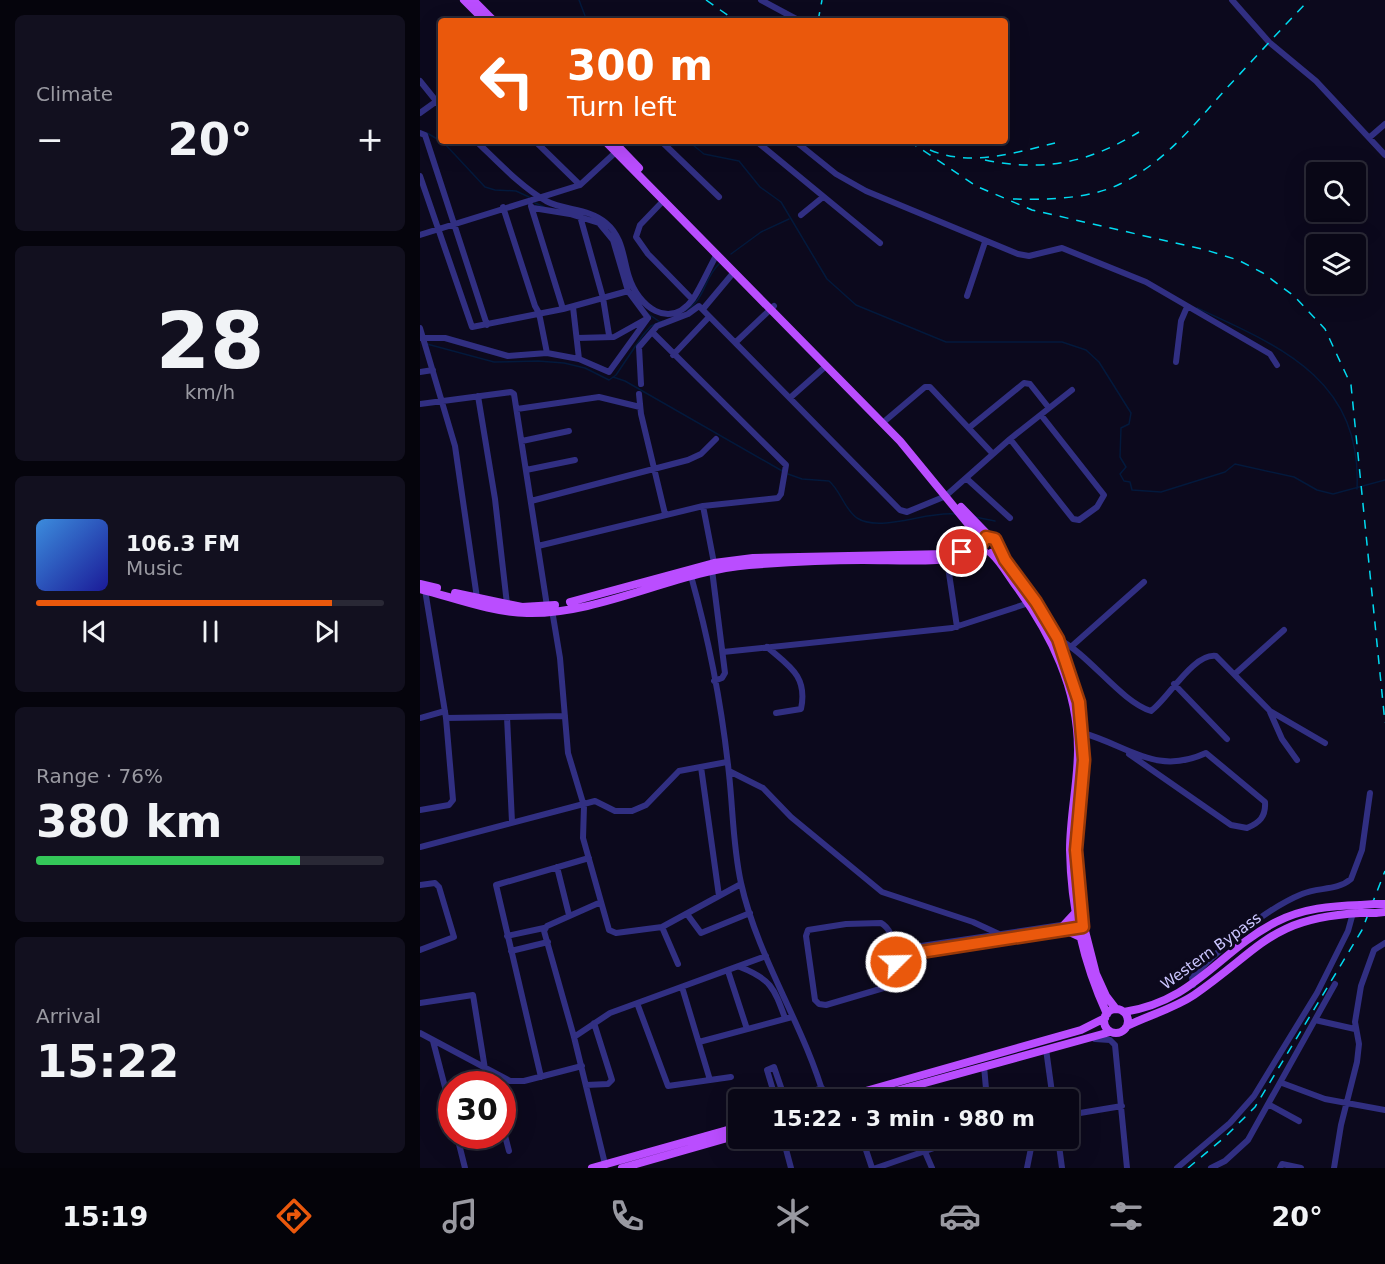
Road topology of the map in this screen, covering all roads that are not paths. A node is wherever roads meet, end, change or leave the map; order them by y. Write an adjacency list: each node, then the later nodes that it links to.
1 (464, 0): 5 (main road)
2 (473, 0): 6 (main road)
3 (761, 0): 7 (street)
4 (1232, 0): 14 (street)
5 (482, 18)
6 (491, 18)
7 (794, 18)
8 (420, 81): 9 (street)
9 (438, 100)
10 (438, 103): 11 (street)
11 (420, 112)
12 (1385, 124): 14 (street)
13 (420, 133): 35 (street)
14 (1370, 137): 23 (street)
15 (479, 144): 26 (street)
16 (538, 144): 25 (street)
17 (610, 144): 22 (main road)
18 (615, 144): 22 (main road)
19 (664, 144): 27 (street)
20 (760, 144): 28 (street)
21 (799, 144): 38 (street)
22 (618, 150): 25 (street); 30 (main road); 48 (main road)
23 (1385, 155)
24 (420, 176): 36 (street)
25 (580, 185): 26 (street)
26 (539, 197): 29 (street); 45 (street)
27 (718, 197)
28 (823, 197): 33 (street); 39 (street)
29 (528, 200): 31 (street); 32 (street)
30 (664, 200): 40 (main road); 45 (street)
31 (503, 207): 35 (street); 51 (street)
32 (533, 208): 34 (street); 49 (street)
33 (801, 215)
34 (580, 216): 42 (street); 44 (street)
35 (455, 224): 36 (street); 54 (street)
36 (439, 229): 37 (street); 54 (street)
37 (420, 235)
38 (985, 242): 43 (street); 47 (street)
39 (880, 243)
40 (717, 254): 41 (main road); 45 (street)
41 (734, 272): 48 (main road); 50 (street)
42 (628, 291): 44 (street); 53 (street)
43 (967, 296)
44 (603, 298): 46 (street); 57 (street)
45 (692, 300)
46 (573, 307): 49 (street); 58 (street)
47 (1187, 307): 64 (street); 65 (street)
48 (772, 308): 60 (street); 66 (main road); 80 (main road)
49 (563, 309): 51 (street)
50 (703, 309): 52 (street); 56 (street)
51 (539, 313): 54 (street); 61 (street)
52 (709, 317): 60 (street); 62 (street)
53 (648, 318): 57 (street); 63 (street)
54 (487, 325)
55 (420, 328): 59 (street)
56 (652, 332): 62 (street); 69 (street)
57 (609, 335): 58 (street)
58 (577, 338): 63 (street)
59 (423, 340): 61 (street); 67 (street)
60 (736, 342): 73 (street)
61 (548, 353): 63 (street)
62 (673, 355): 93 (street)
63 (579, 359)
64 (1176, 362)
65 (1277, 365)
66 (826, 366): 73 (street); 91 (main road)
67 (433, 370): 68 (street); 74 (street)
68 (420, 372)
69 (641, 384)
70 (1072, 390): 77 (street)
71 (639, 394): 76 (street)
72 (478, 396): 74 (street); 78 (street); 108 (street)
73 (791, 397): 91 (street)
74 (444, 401): 75 (street); 106 (street)
75 (420, 404)
76 (640, 407): 78 (street); 89 (street)
77 (1049, 408): 79 (street); 81 (street)
78 (517, 409): 85 (street)
79 (1041, 415): 84 (street); 84 (street)
80 (886, 420): 81 (street); 91 (main road)
81 (970, 428): 86 (street)
82 (569, 431): 85 (street)
83 (716, 439): 89 (street)
84 (1010, 440): 86 (street)
85 (522, 441): 88 (street)
86 (993, 454): 90 (street)
87 (575, 459): 88 (street)
88 (526, 470): 92 (street)
89 (655, 470): 92 (street); 94 (street)
90 (966, 478): 91 (street); 96 (street)
91 (948, 495): 95 (main road)
92 (531, 501): 98 (street)
93 (703, 506): 94 (street); 102 (street)
94 (665, 514): 98 (street)
95 (966, 516): 97 (main road); 100 (main road)
96 (1010, 518)
97 (990, 537): 99 (main road); 100 (main road)
98 (538, 546): 109 (street)
99 (998, 546): 100 (main road); 112 (main road)
100 (985, 548): 101 (main road); 102 (main road); 107 (main road)
101 (947, 560): 102 (main road); 110 (street)
102 (713, 567): 103 (main road); 109 (main road); 115 (street)
103 (691, 576): 109 (main road); 117 (street)
104 (1144, 582): 113 (street)
105 (422, 588): 106 (main road); 109 (main road); 121 (street)
106 (477, 598): 108 (main road)
107 (1029, 603): 110 (street); 147 (main road)
108 (507, 604): 109 (main road)
109 (549, 608): 122 (street)
110 (957, 627): 114 (street)
111 (1284, 630): 116 (street)
112 (1058, 639): 113 (street); 125 (main road)
113 (1072, 646): 118 (street)
114 (767, 647): 115 (street); 120 (street)
115 (723, 652): 117 (street)
116 (1236, 673): 118 (street); 119 (street)
117 (714, 681): 130 (street)
118 (1174, 684): 126 (street)
119 (1270, 711): 127 (street); 129 (street)
120 (776, 713)
121 (446, 715): 123 (street); 124 (street); 135 (street)
122 (565, 716): 123 (street); 134 (street)
123 (507, 717): 136 (street)
124 (420, 718)
125 (1083, 733): 128 (street); 152 (main road)
126 (1227, 739)
127 (1325, 743)
128 (1129, 754): 128 (street)
129 (1297, 760)
130 (727, 762): 131 (street); 132 (street)
131 (701, 767): 134 (street); 142 (street)
132 (729, 771): 140 (street); 156 (street)
133 (1370, 793): 169 (street)
134 (584, 806): 136 (street); 138 (street)
135 (420, 810)
136 (512, 822): 137 (street)
137 (420, 847)
138 (589, 858): 139 (street); 143 (street)
139 (557, 867): 151 (street); 157 (street)
140 (741, 884): 142 (street); 149 (street)
141 (420, 885): 161 (street)
142 (719, 897): 150 (street)
143 (601, 902): 151 (street); 153 (street)
144 (1385, 904): 145 (main road, Western Bypass)
145 (1375, 908): 146 (main road, Western Bypass, bridge); 148 (main road, Western Bypass)
146 (1358, 910): 169 (main road, Western Bypass); 178 (main road, Western Bypass); 232 (street)
147 (1076, 912): 152 (main road); 154 (main road)
148 (1385, 912)
149 (750, 913): 150 (street); 164 (street)
150 (687, 914): 153 (street)
151 (569, 915): 155 (street)
152 (1080, 924): 154 (street); 158 (main road); 173 (main road)
153 (662, 927): 165 (street)
154 (1064, 927): 156 (street); 158 (main road); 163 (street)
155 (544, 928): 157 (street); 159 (street)
156 (999, 934): 163 (street)
157 (507, 936): 162 (street)
158 (1080, 937): 174 (main road)
159 (548, 942): 162 (street); 183 (street)
160 (1385, 943): 180 (street)
161 (420, 950)
162 (511, 951): 191 (street)
163 (895, 953): 163 (street)
164 (766, 956): 166 (street); 175 (street)
165 (678, 964)
166 (740, 967): 167 (street); 175 (street)
167 (728, 971): 170 (street); 179 (street)
168 (1335, 984): 176 (street)
169 (1193, 985): 173 (main road, Western Bypass)
170 (682, 987): 172 (street); 185 (street)
171 (420, 1003): 190 (street)
172 (637, 1003): 177 (street); 193 (street)
173 (1120, 1010): 174 (main road); 178 (main road)
174 (1106, 1016): 181 (main road); 201 (main road)
175 (789, 1017): 179 (street); 197 (street)
176 (1315, 1020): 180 (street); 195 (street)
177 (594, 1023): 183 (street); 196 (street)
178 (1127, 1026): 181 (main road)
179 (747, 1029): 185 (street)
180 (1355, 1029): 206 (street)
181 (1110, 1032): 186 (main road)
182 (420, 1033): 184 (street)
183 (574, 1037): 187 (street)
184 (433, 1041): 189 (street); 190 (street)
185 (699, 1042): 193 (street)
186 (1046, 1051): 188 (main road); 204 (street); 207 (street)
187 (582, 1066): 191 (street); 196 (street)
188 (984, 1066): 202 (main road); 203 (street)
189 (441, 1071)
190 (488, 1071)
191 (541, 1077): 194 (street)
192 (731, 1077): 193 (street)
193 (710, 1080)
194 (516, 1081)
195 (1281, 1083): 205 (street); 206 (street)
196 (586, 1085): 221 (street)
197 (822, 1088): 200 (street)
198 (773, 1089): 199 (street)
199 (781, 1089)
200 (819, 1089)
201 (873, 1089)
202 (900, 1089)
203 (986, 1089)
204 (1051, 1089)
205 (1268, 1104): 210 (street); 233 (street)
206 (1346, 1104): 208 (street); 236 (street)
207 (1122, 1106): 209 (street); 231 (street)
208 (1385, 1110)
209 (1079, 1113)
210 (1299, 1122)
211 (728, 1130): 219 (main road)
212 (728, 1137): 219 (main road)
213 (460, 1149): 222 (street)
214 (786, 1149): 225 (street)
215 (866, 1149): 226 (street)
216 (930, 1149): 220 (street)
217 (1031, 1149): 229 (street)
218 (1060, 1149): 230 (street)
219 (672, 1150): 221 (main road); 224 (main road)
220 (924, 1151): 227 (street); 228 (street)
221 (605, 1164): 223 (main road)
222 (465, 1168)
223 (592, 1168)
224 (622, 1168)
225 (791, 1168)
226 (872, 1168)
227 (876, 1168)
228 (932, 1168)
229 (1027, 1168)
230 (1062, 1168)
231 (1126, 1168)
232 (1177, 1168)
233 (1211, 1168)
234 (1280, 1168): 235 (street)
235 (1301, 1168)
236 (1334, 1168)

